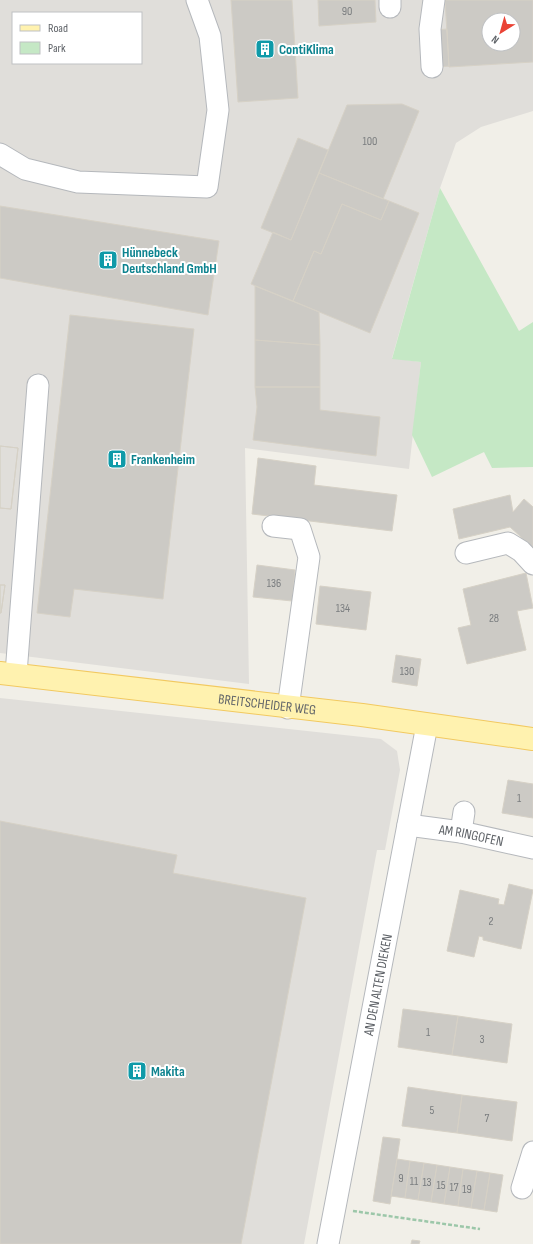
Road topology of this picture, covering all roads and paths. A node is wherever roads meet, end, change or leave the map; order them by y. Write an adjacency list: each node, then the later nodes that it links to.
1 (197, 0): 4 (street)
2 (434, 0): 3 (street)
3 (432, 67)
4 (0, 154)
5 (38, 385): 9 (street)
6 (273, 526): 10 (street)
7 (466, 553): 8 (street)
8 (533, 564)
9 (8, 674): 10 (main road, BREITSCHEIDER WEG)
10 (288, 708): 11 (main road, BREITSCHEIDER WEG)
11 (427, 725): 12 (main road, BREITSCHEIDER WEG); 14 (street, AN DEN ALTEN DIEKEN)
12 (533, 739)
13 (464, 812): 15 (street)
14 (408, 825): 15 (street, AM RINGOFEN); 19 (street, AN DEN ALTEN DIEKEN)
15 (461, 832): 16 (street, AM RINGOFEN)
16 (533, 848)
17 (533, 1152): 18 (street)
18 (522, 1188)
19 (335, 1209): 20 (path); 21 (street, AN DEN ALTEN DIEKEN)
20 (480, 1229)
21 (328, 1244)

